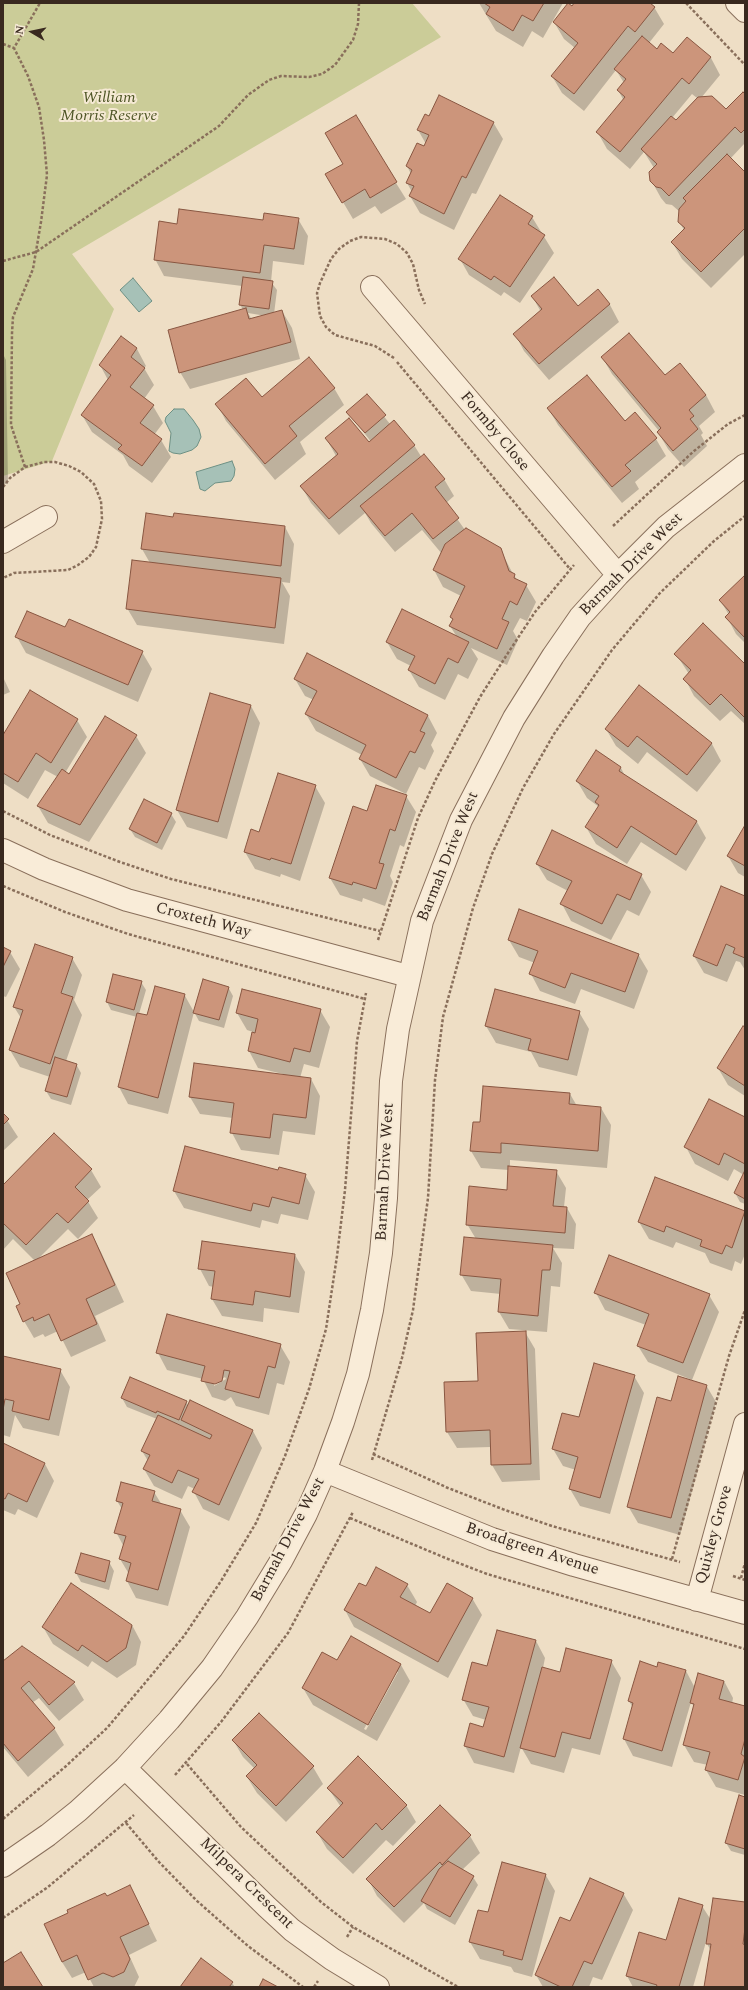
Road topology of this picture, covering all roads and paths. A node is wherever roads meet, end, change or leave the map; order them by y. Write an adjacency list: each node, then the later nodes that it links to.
1 (40, 3): 7 (path)
2 (359, 3): 9 (path)
3 (686, 3): 8 (path)
4 (737, 3): 5 (street)
5 (745, 11)
6 (3, 44): 7 (path)
7 (14, 48): 9 (path)
8 (745, 65)
9 (36, 252): 10 (path); 14 (path)
10 (3, 262)
11 (372, 288): 20 (street, Formby Close)
12 (745, 414): 17 (path)
13 (745, 466): 20 (street, Barmah Drive West)
14 (25, 467)
15 (745, 516): 31 (path)
16 (46, 517): 18 (street)
17 (608, 531)
18 (3, 542)
19 (575, 564): 24 (path)
20 (618, 575): 26 (street, Barmah Drive West)
21 (3, 811): 24 (path)
22 (3, 850): 26 (street, Croxteth Way)
23 (3, 886): 28 (path)
24 (380, 930): 25 (path)
25 (377, 942)
26 (408, 976): 33 (street, Barmah Drive West)
27 (368, 986): 28 (path)
28 (365, 999): 49 (path)
29 (745, 1310): 36 (path)
30 (745, 1424): 42 (street, Quixley Grove)
31 (374, 1454): 32 (path); 36 (path)
32 (370, 1465)
33 (325, 1472): 42 (street, Broadgreen Avenue); 46 (street, Barmah Drive West)
34 (354, 1508): 35 (path)
35 (350, 1518): 44 (path); 45 (path)
36 (672, 1559): 37 (path)
37 (682, 1562)
38 (745, 1563): 40 (path)
39 (732, 1576): 40 (path)
40 (741, 1578): 41 (path)
41 (745, 1580)
42 (697, 1600): 43 (street, Broadgreen Avenue)
43 (745, 1613)
44 (745, 1649)
45 (186, 1764): 47 (path); 53 (path)
46 (125, 1768): 51 (street, Barmah Drive West); 56 (street, Milpera Crescent)
47 (175, 1775)
48 (134, 1815): 50 (path)
49 (3, 1819)
50 (126, 1823): 52 (path); 55 (path)
51 (3, 1866)
52 (3, 1918)
53 (353, 1927): 54 (path); 57 (path)
54 (347, 1937)
55 (303, 1987)
56 (378, 1987)
57 (458, 1987)

